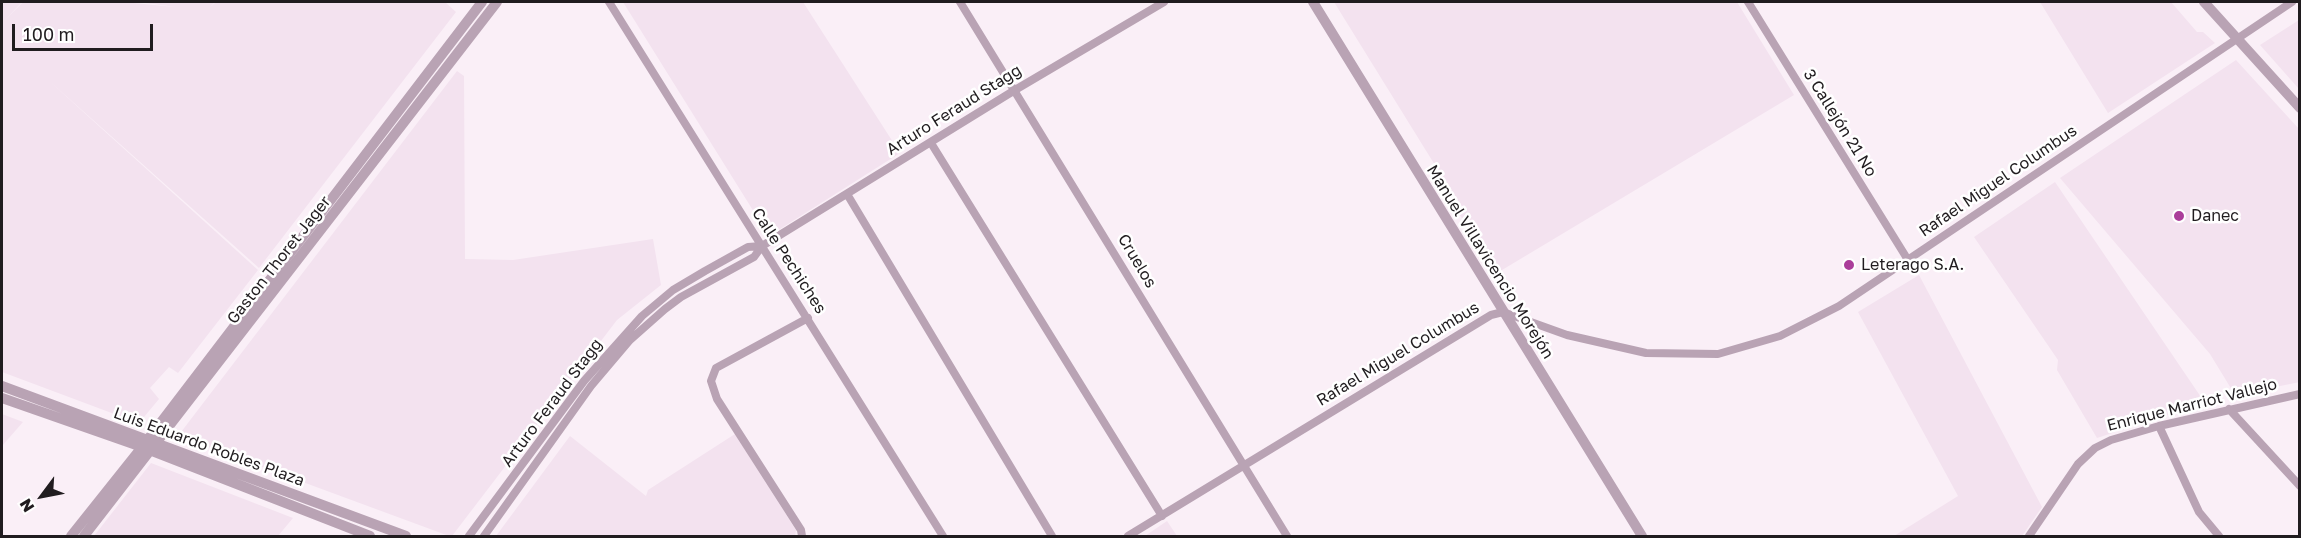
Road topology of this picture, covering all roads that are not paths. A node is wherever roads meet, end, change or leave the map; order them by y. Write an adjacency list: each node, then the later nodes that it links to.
1 (482, 2): 24 (street, Gaston Thoret Jager)
2 (497, 2): 24 (street, Gaston Thoret Jager)
3 (609, 2): 15 (street, Calle Pechiches)
4 (960, 2): 11 (street, Cruelos)
5 (1164, 2): 11 (street, Arturo Feraud Stagg)
6 (1313, 2): 17 (street, Manuel Villavicencio Morejón)
7 (1748, 2): 16 (street, 3 Callejón 21 No)
8 (2204, 2): 10 (street)
9 (2292, 2): 10 (street, Rafael Miguel Columbus)
10 (2237, 38): 12 (street); 16 (street, Rafael Miguel Columbus)
11 (1015, 90): 13 (street, Arturo Feraud Stagg); 25 (street, Cruelos)
12 (2300, 108)
13 (931, 143): 14 (street, Arturo Feraud Stagg); 27 (street)
14 (847, 194): 15 (street, Arturo Feraud Stagg); 37 (street)
15 (762, 246): 18 (street, Calle Pechiches); 33 (street, Arturo Feraud Stagg); 34 (street, Arturo Feraud Stagg)
16 (1908, 260): 17 (street, Rafael Miguel Columbus)
17 (1503, 312): 25 (street, Rafael Miguel Columbus); 40 (street, Manuel Villavicencio Morejón)
18 (808, 318): 35 (street); 36 (street, Calle Pechiches)
19 (2, 386): 24 (street, Luis Eduardo Robles Plaza)
20 (2300, 394): 22 (street, Enrique Marriot Vallejo)
21 (2, 398): 24 (street, Luis Eduardo Robles Plaza)
22 (2229, 409): 23 (street, Enrique Marriot Vallejo); 26 (street)
23 (2159, 426): 28 (street); 41 (street, Enrique Marriot Vallejo)
24 (148, 445): 29 (street, Gaston Thoret Jager); 30 (street, Gaston Thoret Jager); 31 (street, Luis Eduardo Robles Plaza); 32 (street, Luis Eduardo Robles Plaza)
25 (1244, 465): 27 (street, Rafael Miguel Columbus); 39 (street, Cruelos)
26 (2300, 486)
27 (1162, 516): 38 (street, Rafael Miguel Columbus)
28 (2219, 536)
29 (71, 537)
30 (84, 537)
31 (370, 537)
32 (406, 537)
33 (469, 537)
34 (484, 537)
35 (802, 537)
36 (944, 537)
37 (1052, 537)
38 (1128, 537)
39 (1287, 537)
40 (1642, 537)
41 (2029, 537)

